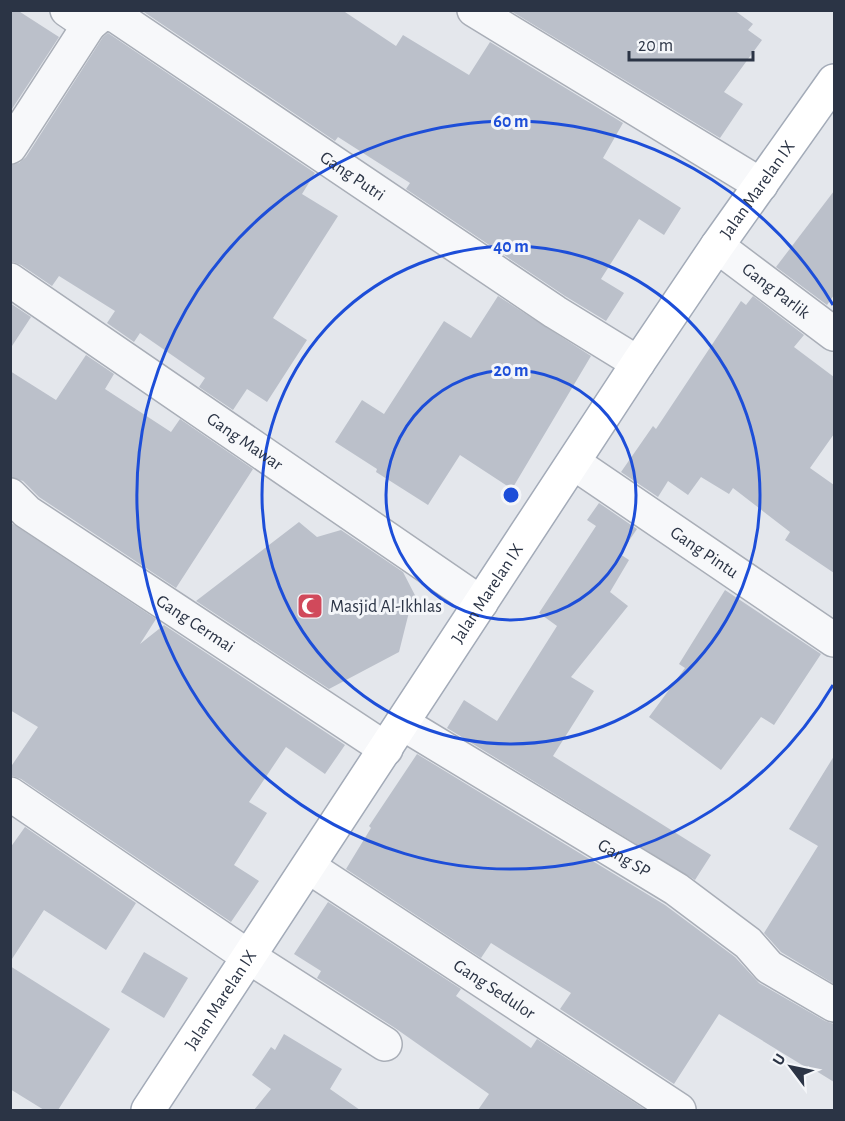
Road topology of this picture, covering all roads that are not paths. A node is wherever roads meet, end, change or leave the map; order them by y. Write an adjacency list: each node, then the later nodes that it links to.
1 (474, 10): 5 (street)
2 (78, 18): 4 (street); 9 (street, Gang Putri)
3 (834, 81): 5 (main road, Jalan Marelan IX)
4 (10, 147)
5 (761, 185): 6 (main road, Jalan Marelan IX)
6 (717, 246): 8 (street, Gang Parlik); 9 (main road, Jalan Marelan IX)
7 (10, 280): 12 (street, Gang Mawar)
8 (834, 334)
9 (638, 363): 10 (main road, Jalan Marelan IX)
10 (574, 463): 12 (main road, Jalan Marelan IX); 13 (street, Gang Pintu)
11 (10, 495): 14 (street, Gang Cermai)
12 (481, 603): 14 (main road, Jalan Marelan IX)
13 (834, 640)
14 (394, 736): 16 (main road, Jalan Marelan IX); 18 (street, Gang SP)
15 (10, 794): 17 (street)
16 (309, 867): 17 (main road, Jalan Marelan IX); 21 (street, Gang Sedulor)
17 (249, 957): 19 (street); 20 (main road, Jalan Marelan IX)
18 (834, 1005)
19 (385, 1044)
20 (148, 1110)
21 (679, 1110)

